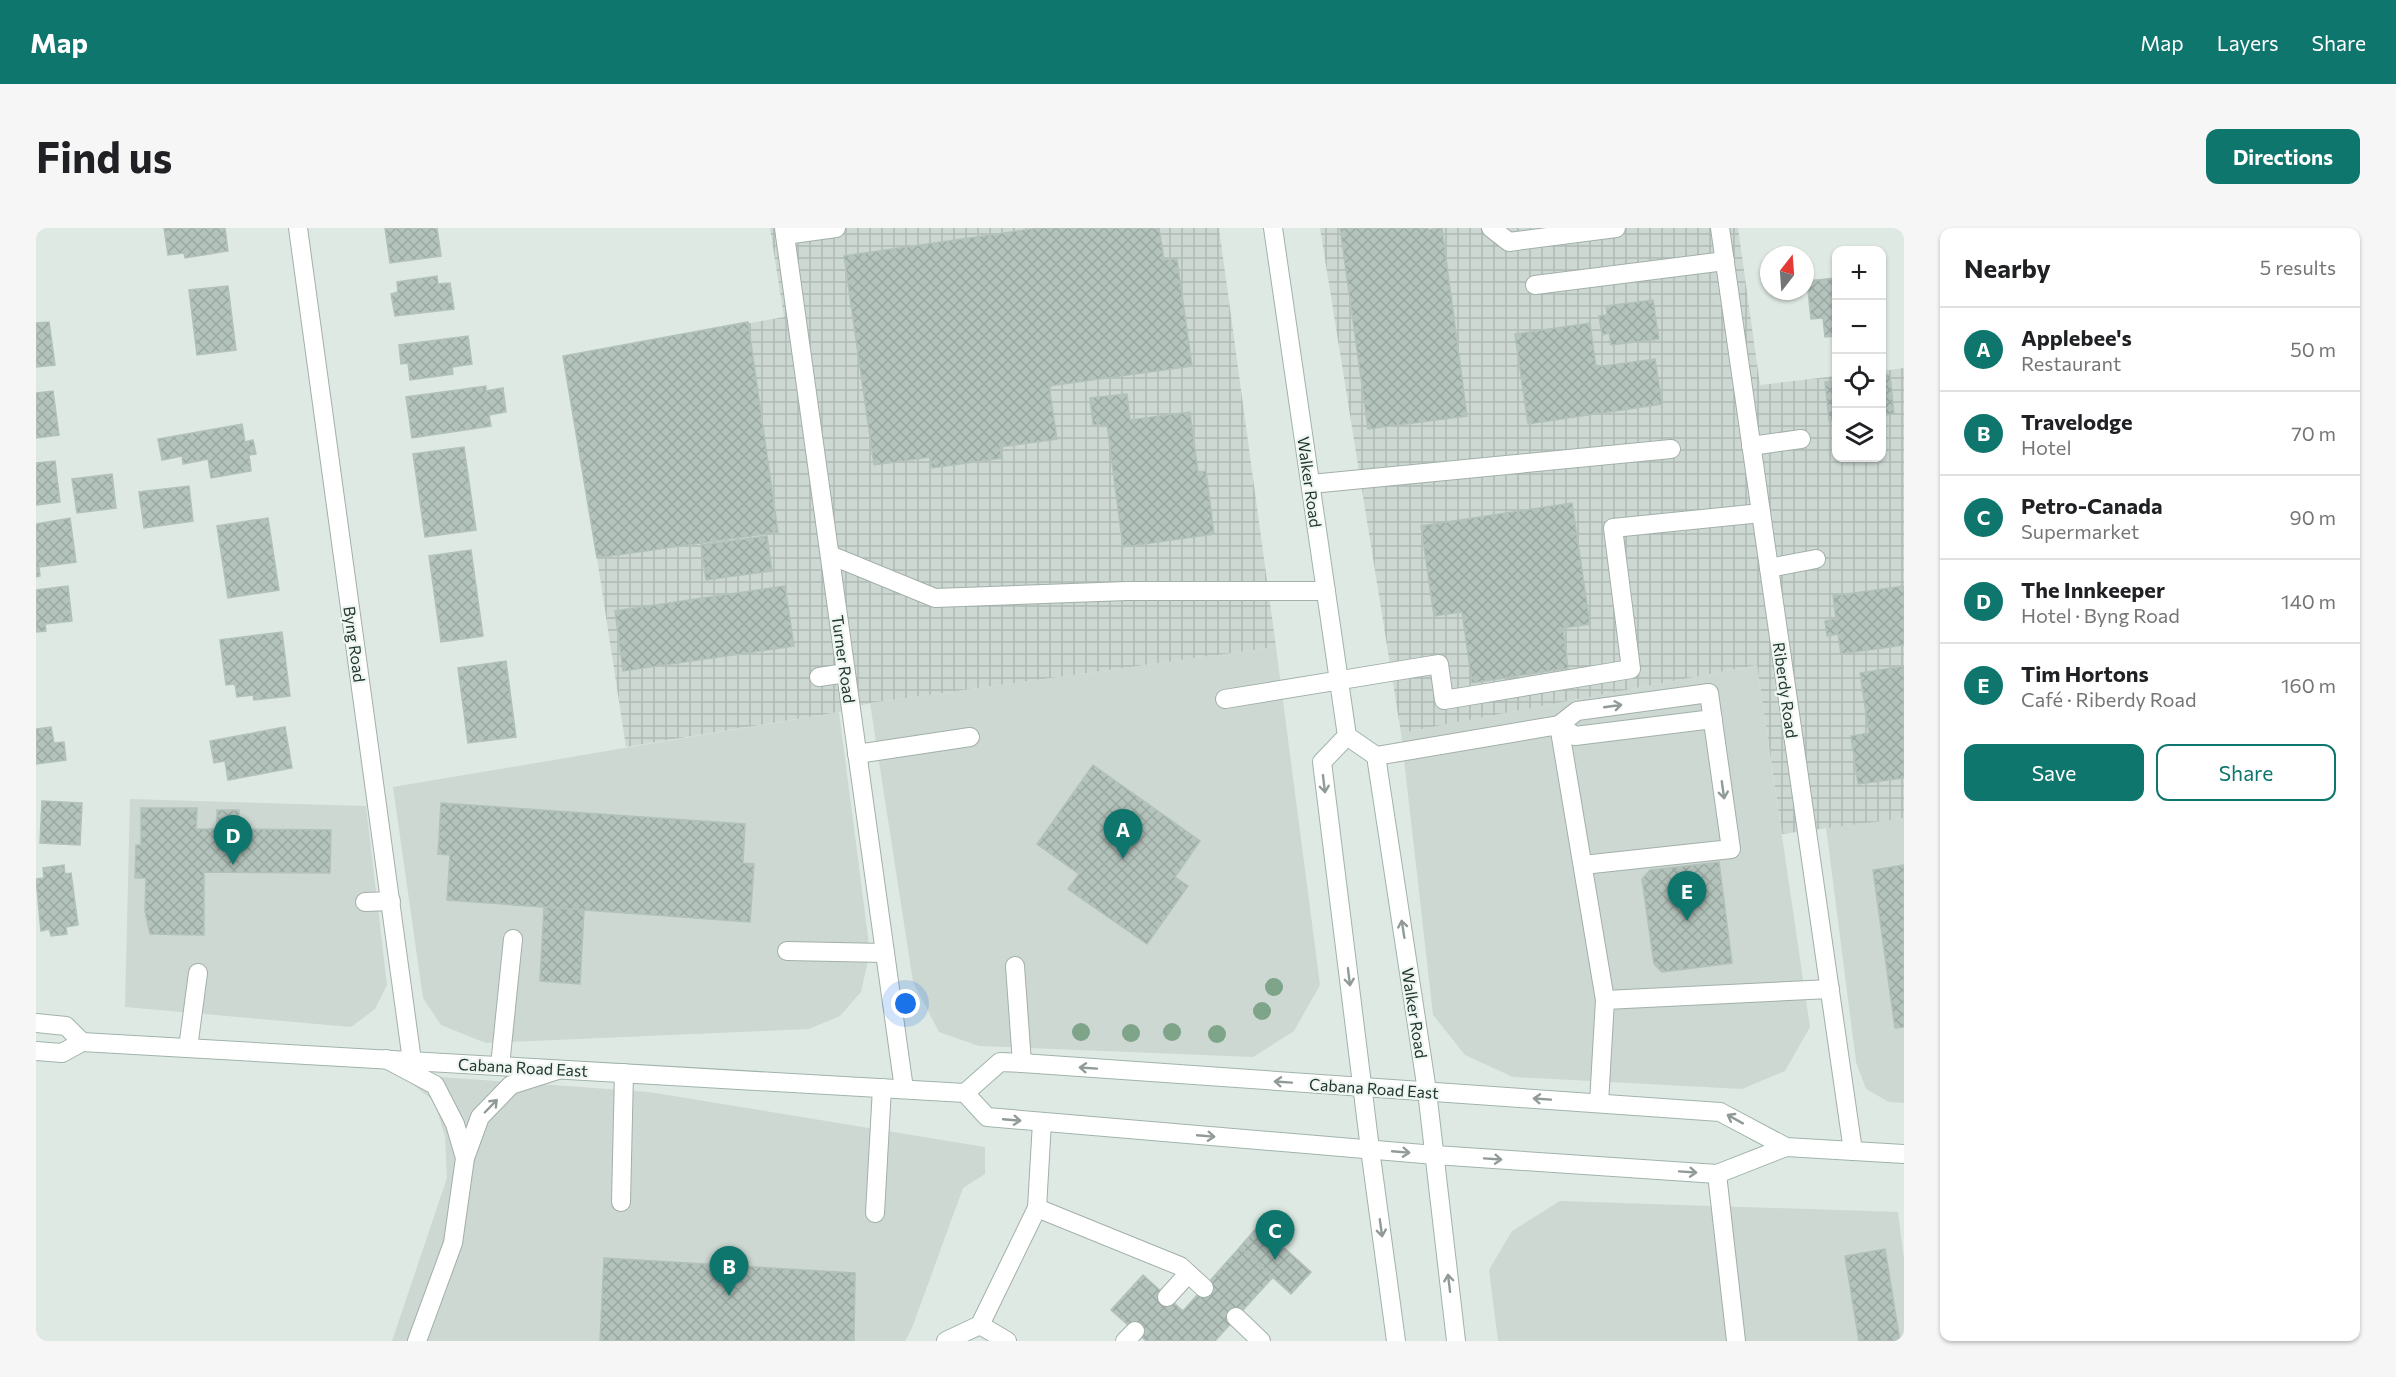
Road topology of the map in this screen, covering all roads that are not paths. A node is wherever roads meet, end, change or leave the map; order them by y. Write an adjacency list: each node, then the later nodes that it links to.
1 (298, 228): 30 (main road, Byng Road)
2 (836, 228): 7 (main road)
3 (1273, 228): 13 (main road, Walker Road)
4 (1491, 228): 5 (main road)
5 (1616, 228)
6 (1720, 228): 8 (main road, Riberdy Road)
7 (785, 232): 15 (main road, Turner Road)
8 (1725, 261): 9 (main road); 11 (main road, Riberdy Road)
9 (1535, 285)
10 (1802, 439): 11 (main road)
11 (1752, 446): 14 (main road, Riberdy Road)
12 (1671, 449): 13 (main road)
13 (1311, 484): 18 (main road, Walker Road)
14 (1761, 513): 17 (main road, Riberdy Road); 21 (main road)
15 (830, 555): 18 (main road); 19 (main road, Turner Road)
16 (1816, 559): 17 (main road)
17 (1769, 568): 37 (main road, Riberdy Road)
18 (1326, 591): 21 (main road, Walker Road)
19 (846, 673): 20 (main road); 27 (main road, Turner Road)
20 (819, 677)
21 (1340, 682): 22 (main road); 25 (main road, Walker Road)
22 (1225, 699)
23 (1713, 719): 24 (main road); 24 (main road, one-way to 23); 29 (main road, one-way to 29)
24 (1559, 725): 28 (main road); 29 (main road)
25 (1347, 736): 28 (main road); 49 (main road, one-way to 49)
26 (970, 737): 27 (main road)
27 (857, 754): 34 (main road, Turner Road)
28 (1377, 756): 52 (main road, Walker Road, one-way to 28)
29 (1583, 865): 38 (main road)
30 (391, 901): 31 (main road); 44 (main road, Byng Road)
31 (365, 902)
32 (513, 939): 46 (main road)
33 (787, 951): 34 (main road)
34 (885, 953): 51 (main road, Turner Road)
35 (1015, 966): 45 (main road)
36 (198, 973): 41 (main road)
37 (1830, 989): 38 (main road); 58 (main road, Riberdy Road)
38 (1605, 1000): 54 (main road)
39 (36, 1023): 40 (main road)
40 (82, 1042): 41 (main road, Cabana Road East); 42 (main road, Cabana Road East)
41 (188, 1048): 43 (main road, Cabana Road East)
42 (36, 1051)
43 (386, 1059): 44 (main road, Cabana Road East); 61 (main road)
44 (412, 1061): 46 (main road, Cabana Road East)
45 (1022, 1063): 49 (main road, Cabana Road East, one-way to 45); 53 (main road, Cabana Road East)
46 (500, 1066): 47 (main road, Cabana Road East)
47 (560, 1069): 48 (main road, Cabana Road East); 61 (main road, one-way to 47)
48 (624, 1073): 50 (main road, Cabana Road East); 63 (main road)
49 (1362, 1087): 52 (main road, Cabana Road East); 57 (main road)
50 (882, 1088): 51 (main road, Cabana Road East); 65 (main road)
51 (904, 1089): 53 (main road, Cabana Road East)
52 (1427, 1091): 54 (main road, Cabana Road East, one-way to 52); 60 (main road, Walker Road)
53 (965, 1093): 55 (main road, Cabana Road East, one-way to 55)
54 (1599, 1103): 56 (main road, Cabana Road East, one-way to 54)
55 (1042, 1122): 57 (main road, Cabana Road East, one-way to 57); 64 (main road)
56 (1786, 1148): 58 (main road, Cabana Road East); 62 (main road, Cabana Road East)
57 (1370, 1149): 60 (main road, Cabana Road East, one-way to 60); 73 (main road, one-way to 73)
58 (1853, 1151): 59 (main road, Cabana Road East)
59 (1904, 1154)
60 (1435, 1155): 62 (main road, Cabana Road East, one-way to 62); 74 (main road, Walker Road, one-way to 60)
61 (465, 1158): 70 (main road)
62 (1717, 1174): 75 (main road)
63 (621, 1202)
64 (1037, 1208): 66 (main road); 69 (main road)
65 (875, 1213)
66 (1188, 1274): 67 (main road); 68 (main road)
67 (1204, 1288)
68 (1167, 1297)
69 (980, 1325): 71 (main road); 72 (main road)
70 (417, 1341)
71 (946, 1341)
72 (1007, 1341)
73 (1396, 1341)
74 (1456, 1341)
75 (1736, 1341)

